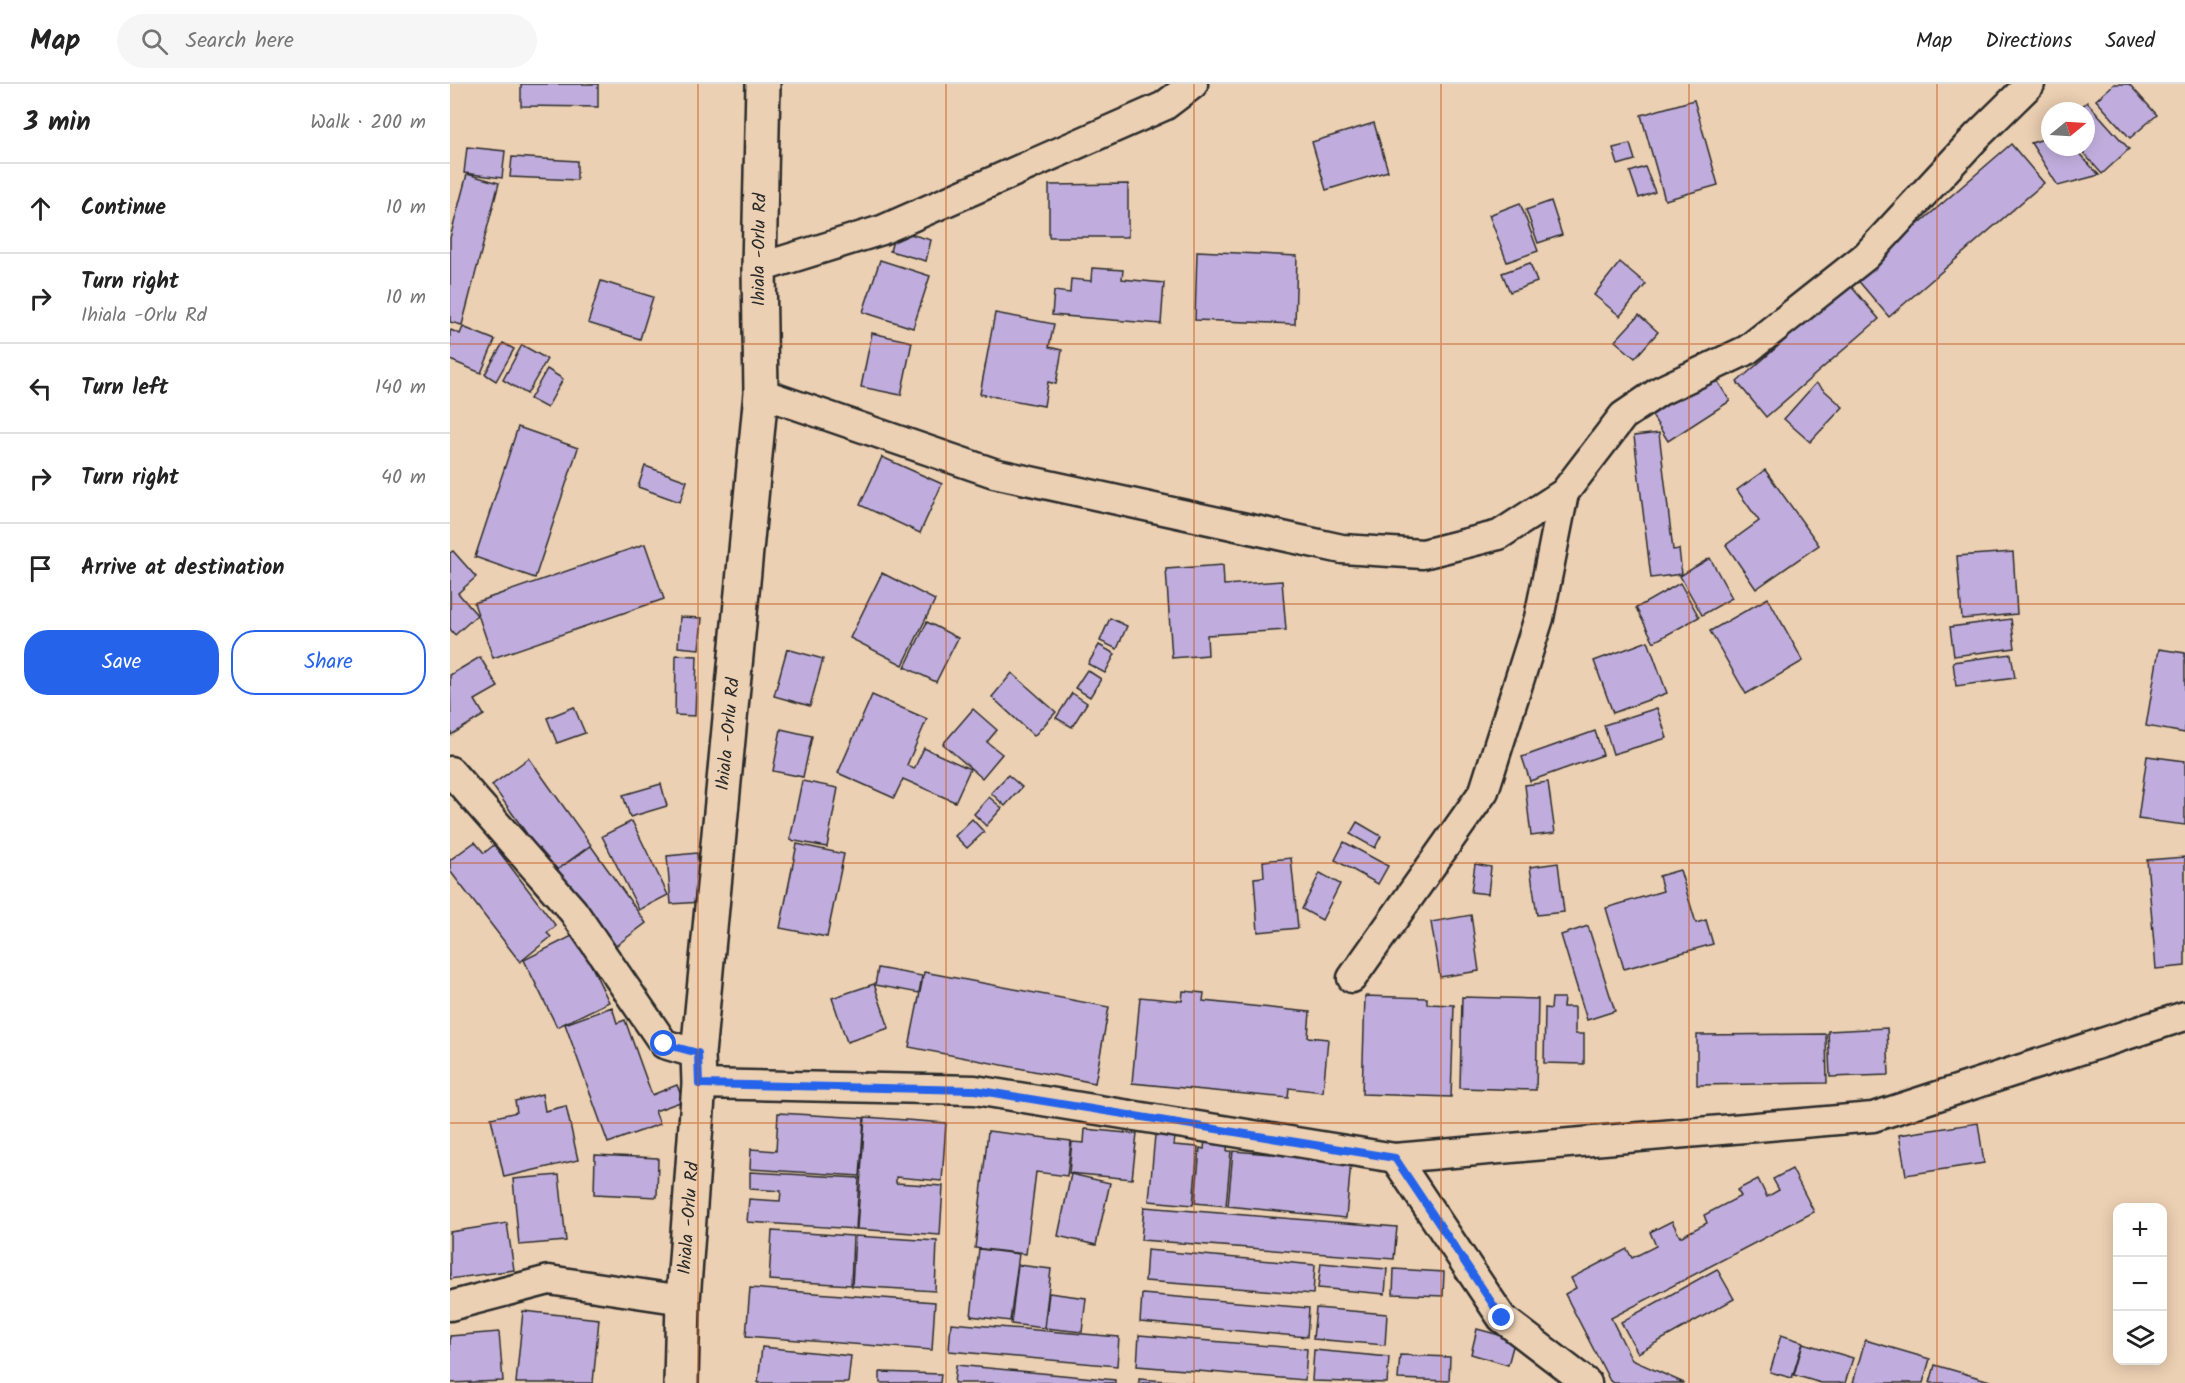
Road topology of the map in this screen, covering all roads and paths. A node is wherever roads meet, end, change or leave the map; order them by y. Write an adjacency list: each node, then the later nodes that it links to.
1 (763, 84): 4 (main road, Ihiala -Orlu Rd)
2 (1193, 84): 4 (street)
3 (2030, 84): 6 (street)
4 (759, 268): 5 (main road, Ihiala -Orlu Rd)
5 (761, 393): 6 (street); 10 (main road, Ihiala -Orlu Rd)
6 (1564, 493): 8 (street)
7 (450, 771): 10 (street)
8 (1352, 978)
9 (2185, 1016): 11 (street)
10 (699, 1069): 11 (street); 12 (main road, Ihiala -Orlu Rd)
11 (1395, 1158): 15 (street)
12 (683, 1300): 13 (street); 14 (main road, Ihiala -Orlu Rd)
13 (450, 1306)
14 (681, 1383)
15 (1587, 1383)

